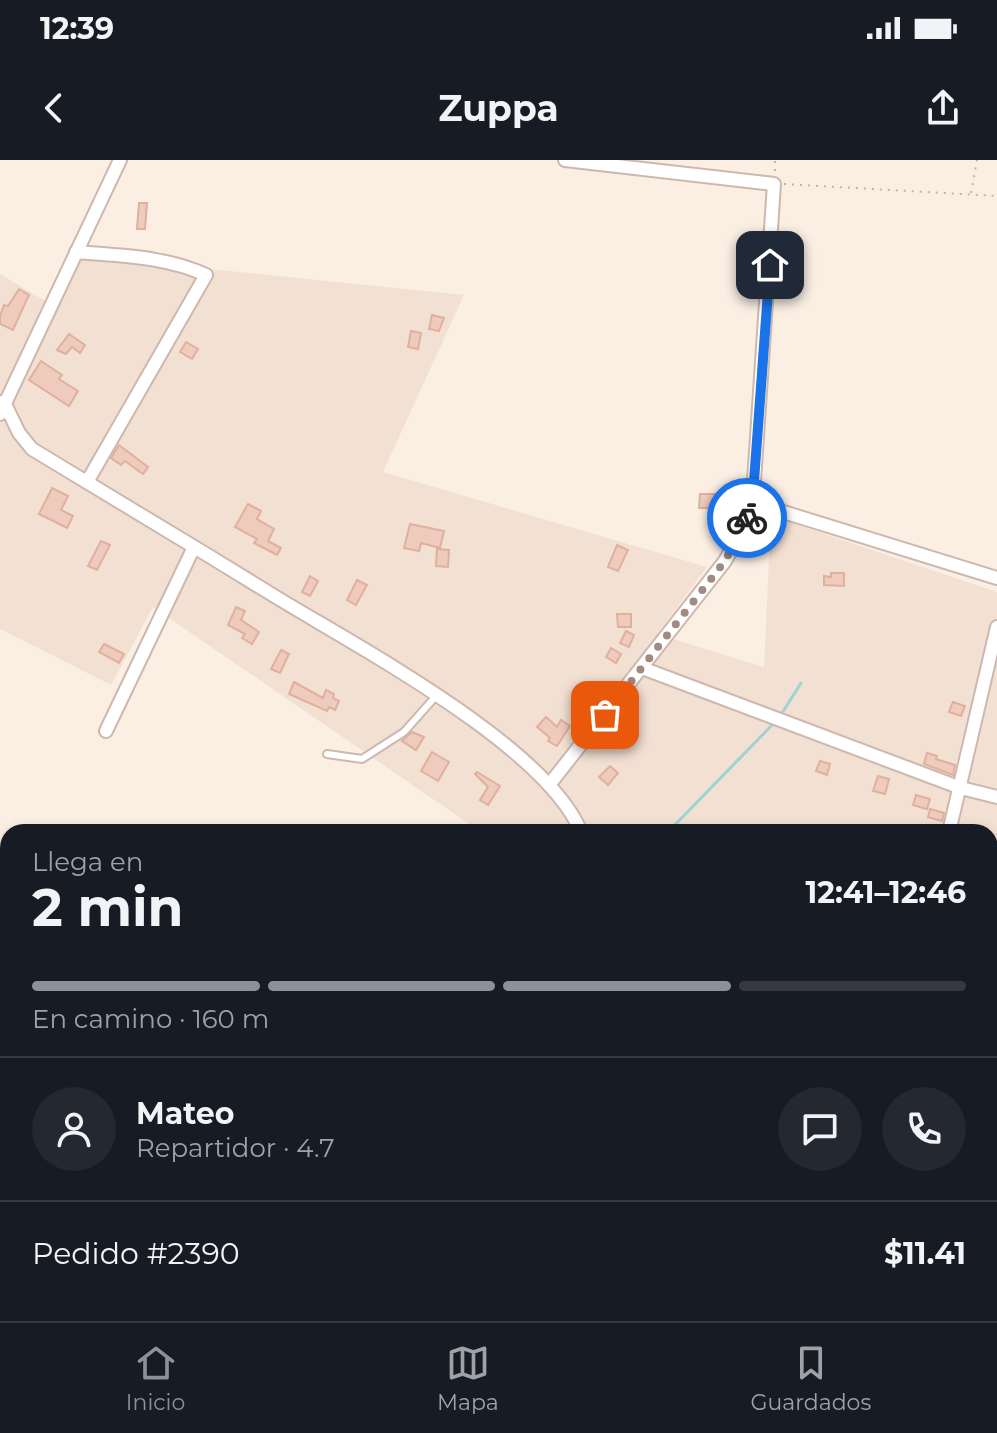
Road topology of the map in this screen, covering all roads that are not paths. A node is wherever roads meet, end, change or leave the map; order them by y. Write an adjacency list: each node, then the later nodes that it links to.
1 (120, 160): 3 (street)
2 (565, 160): 6 (street)
3 (76, 252): 4 (street); 5 (street)
4 (2, 407): 5 (street)
5 (87, 482): 7 (street)
6 (751, 502): 8 (street); 10 (street)
7 (194, 547): 11 (street); 12 (street)
8 (997, 578)
9 (997, 627): 15 (street)
10 (642, 668): 14 (street); 15 (street)
11 (436, 696): 13 (lane); 14 (street)
12 (106, 731)
13 (327, 754)
14 (549, 785): 17 (street)
15 (961, 788): 16 (street); 18 (street)
16 (997, 797)
17 (576, 824)
18 (951, 824)

